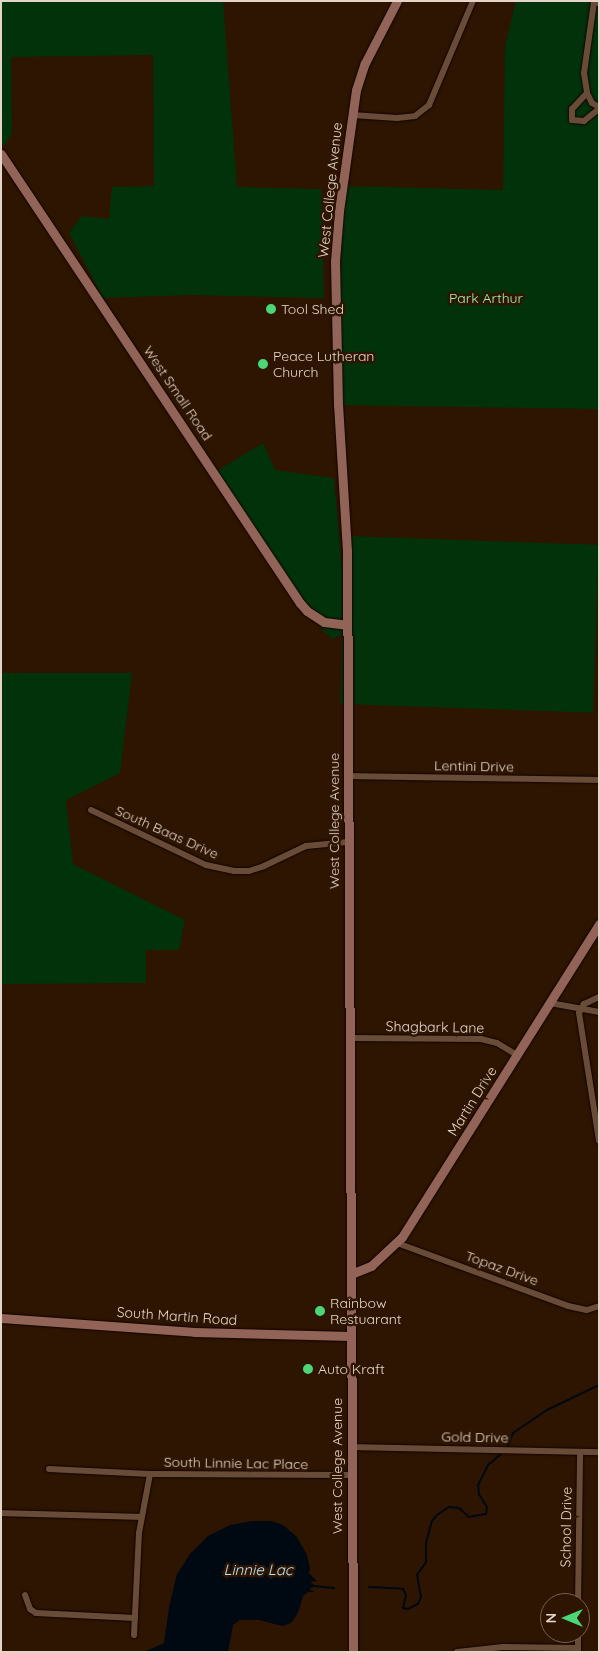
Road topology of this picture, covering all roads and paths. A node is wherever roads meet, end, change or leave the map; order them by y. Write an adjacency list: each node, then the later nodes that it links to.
1 (397, 1): 6 (street, West College Avenue)
2 (473, 1): 6 (street)
3 (595, 2): 4 (street)
4 (587, 93): 5 (street); 5 (street)
5 (599, 108)
6 (352, 115): 8 (street, West College Avenue)
7 (1, 154): 8 (street, West Small Road)
8 (347, 625): 9 (street, West College Avenue)
9 (349, 776): 10 (street, Lentini Drive); 12 (street, West College Avenue)
10 (599, 780)
11 (91, 810): 12 (street, South Baas Drive)
12 (348, 842): 18 (street, West College Avenue)
13 (599, 924): 15 (street, Martin Drive)
14 (599, 997): 16 (street)
15 (550, 1003): 16 (street); 19 (street, Martin Drive)
16 (580, 1009): 17 (street); 20 (street)
17 (599, 1012)
18 (349, 1038): 19 (street, Shagbark Lane); 22 (street, West College Avenue)
19 (517, 1055): 21 (street, Martin Drive)
20 (599, 1140)
21 (397, 1243): 22 (street, Martin Drive); 23 (street, Topaz Drive)
22 (351, 1274): 25 (street, West College Avenue)
23 (599, 1306)
24 (1, 1318): 25 (street, South Martin Road)
25 (350, 1336): 26 (street, West College Avenue)
26 (352, 1447): 27 (street, Gold Drive); 31 (street, West College Avenue)
27 (580, 1452): 28 (street, Gold Drive); 34 (street, School Drive)
28 (599, 1452)
29 (49, 1470): 30 (street, South Linnie Lac Place)
30 (150, 1474): 31 (street, South Linnie Lac Place); 33 (street)
31 (351, 1475): 39 (street, West College Avenue)
32 (1, 1513): 33 (street)
33 (141, 1518): 36 (street)
34 (578, 1593)
35 (25, 1595): 36 (street)
36 (135, 1618): 37 (street)
37 (134, 1635)
38 (578, 1650): 40 (street)
39 (353, 1652)
40 (457, 1652)

